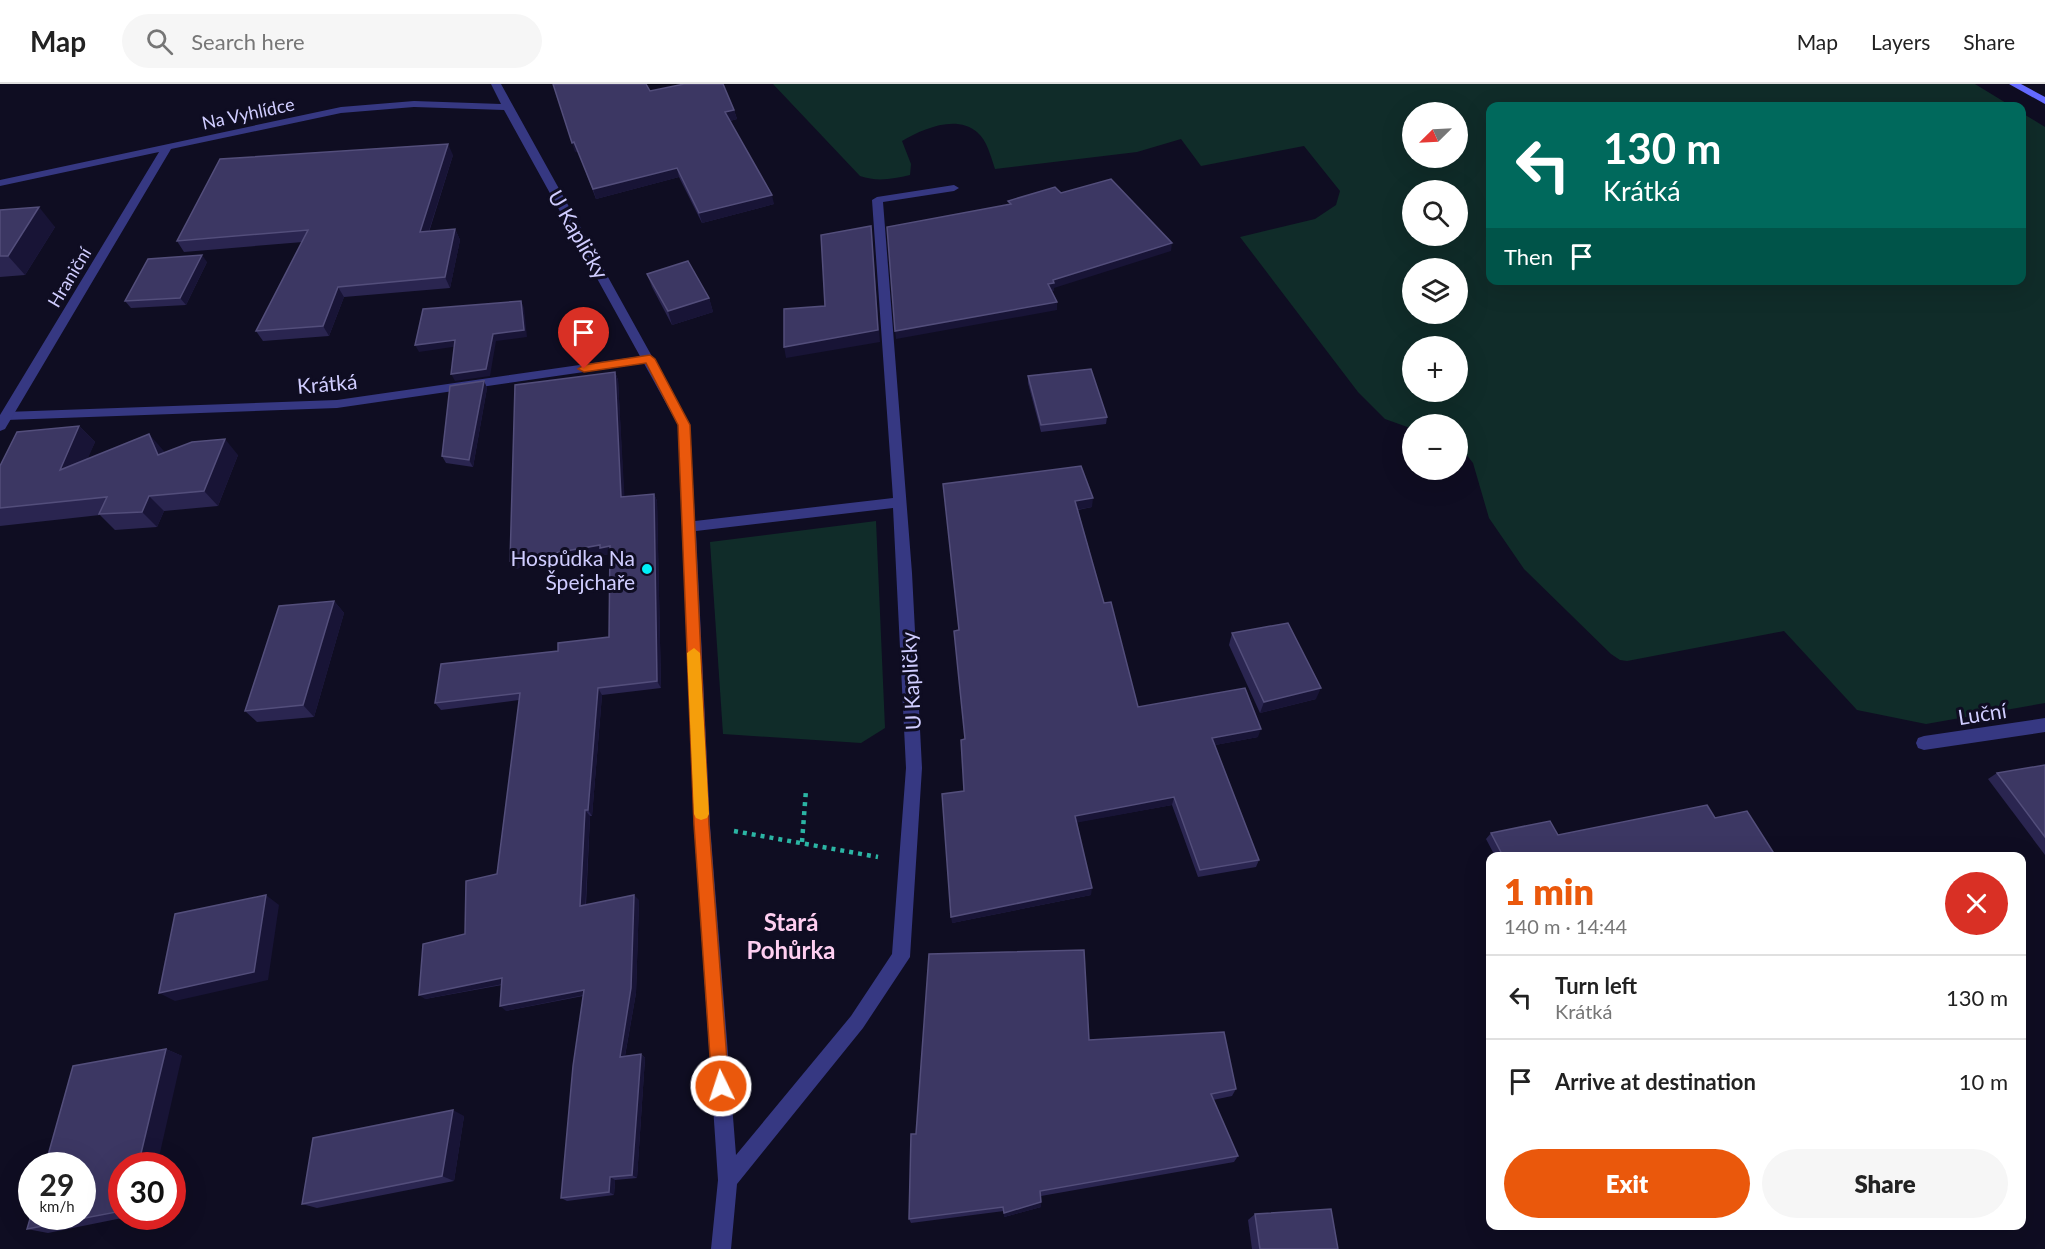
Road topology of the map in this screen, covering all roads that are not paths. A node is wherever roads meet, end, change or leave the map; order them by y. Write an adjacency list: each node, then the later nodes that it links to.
1 (496, 84): 4 (street)
2 (2014, 84): 3 (main road)
3 (2045, 101)
4 (507, 107): 5 (street, Na Vyhlídce); 8 (street, U Kapličky)
5 (168, 146): 6 (street, Na Vyhlídce); 9 (street, Hraniční)
6 (0, 183)
7 (954, 188): 10 (street, U Kapličky)
8 (650, 359): 9 (street, Krátká); 11 (street, U Kapličky)
9 (3, 421)
10 (900, 502): 11 (street); 14 (street, U Kapličky)
11 (687, 527): 14 (street, U Kapličky)
12 (2045, 725): 13 (street, Luční)
13 (1924, 743)
14 (728, 1180): 15 (street, U Kapličky)
15 (722, 1249)

